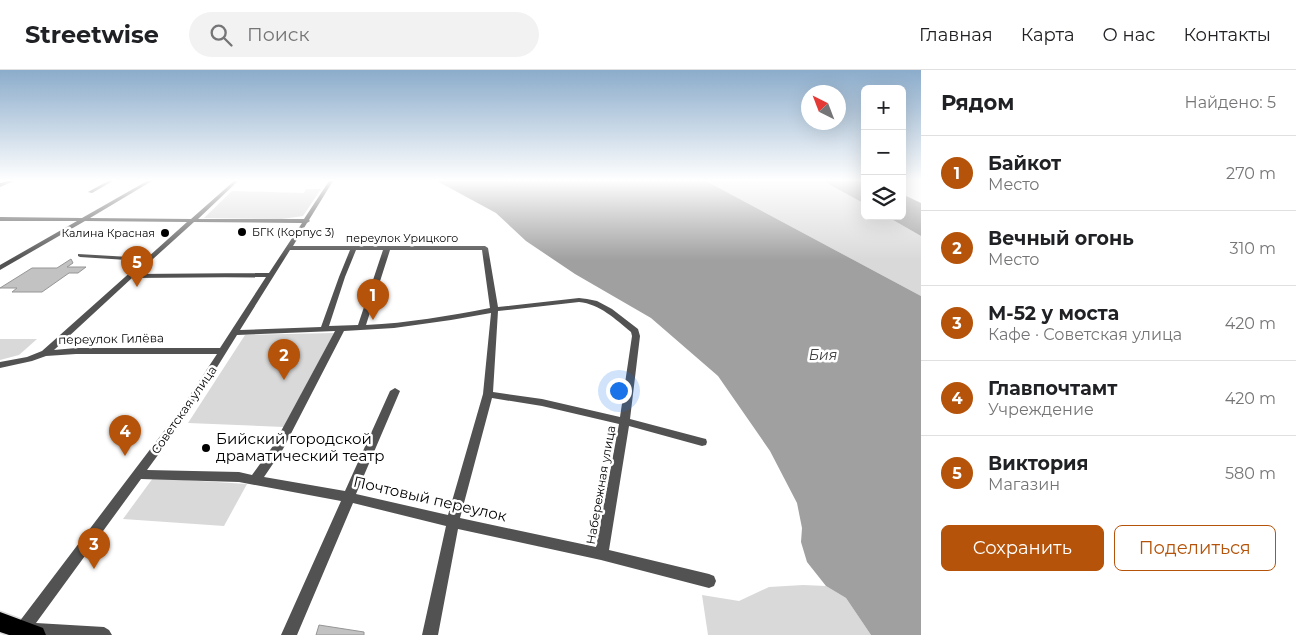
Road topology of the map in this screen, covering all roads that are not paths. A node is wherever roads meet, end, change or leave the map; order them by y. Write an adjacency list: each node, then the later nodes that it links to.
1 (105, 207): 5 (street)
2 (208, 207): 6 (street)
3 (315, 207): 7 (street, Советская улица)
4 (0, 219): 5 (street)
5 (83, 220): 6 (street); 13 (street)
6 (193, 221): 7 (street); 12 (street)
7 (306, 221): 8 (street, Советская улица)
8 (288, 248): 9 (street, переулок Урицкого); 14 (street, Советская улица)
9 (354, 248): 10 (street, переулок Урицкого); 19 (street)
10 (387, 248): 16 (street, переулок Урицкого); 18 (street)
11 (80, 255): 12 (street)
12 (150, 260): 15 (street)
13 (0, 268)
14 (270, 275): 15 (street); 20 (street, Советская улица)
15 (133, 276): 22 (street)
16 (495, 310): 18 (street); 25 (street); 26 (street, Набережная улица)
17 (340, 328): 18 (street); 19 (street); 29 (street)
18 (360, 328)
19 (324, 329): 20 (street)
20 (233, 333): 21 (street, Советская улица)
21 (224, 352): 22 (street, переулок Гилёва); 28 (street, Советская улица)
22 (45, 353): 23 (street, переулок Гилёва)
23 (0, 365)
24 (395, 391): 30 (street)
25 (488, 394): 26 (street); 31 (street)
26 (625, 421): 27 (street); 32 (street, Набережная улица)
27 (702, 442)
28 (140, 474): 29 (street, Почтовый переулок); 35 (street, Советская улица)
29 (255, 480): 30 (street, Почтовый переулок)
30 (349, 497): 31 (street, Почтовый переулок); 37 (street)
31 (453, 522): 32 (street, Почтовый переулок); 38 (street)
32 (601, 554): 33 (street, Почтовый переулок)
33 (709, 581)
34 (0, 622): 35 (main road)
35 (26, 633): 36 (street)
36 (104, 635)
37 (288, 635)
38 (430, 635)

